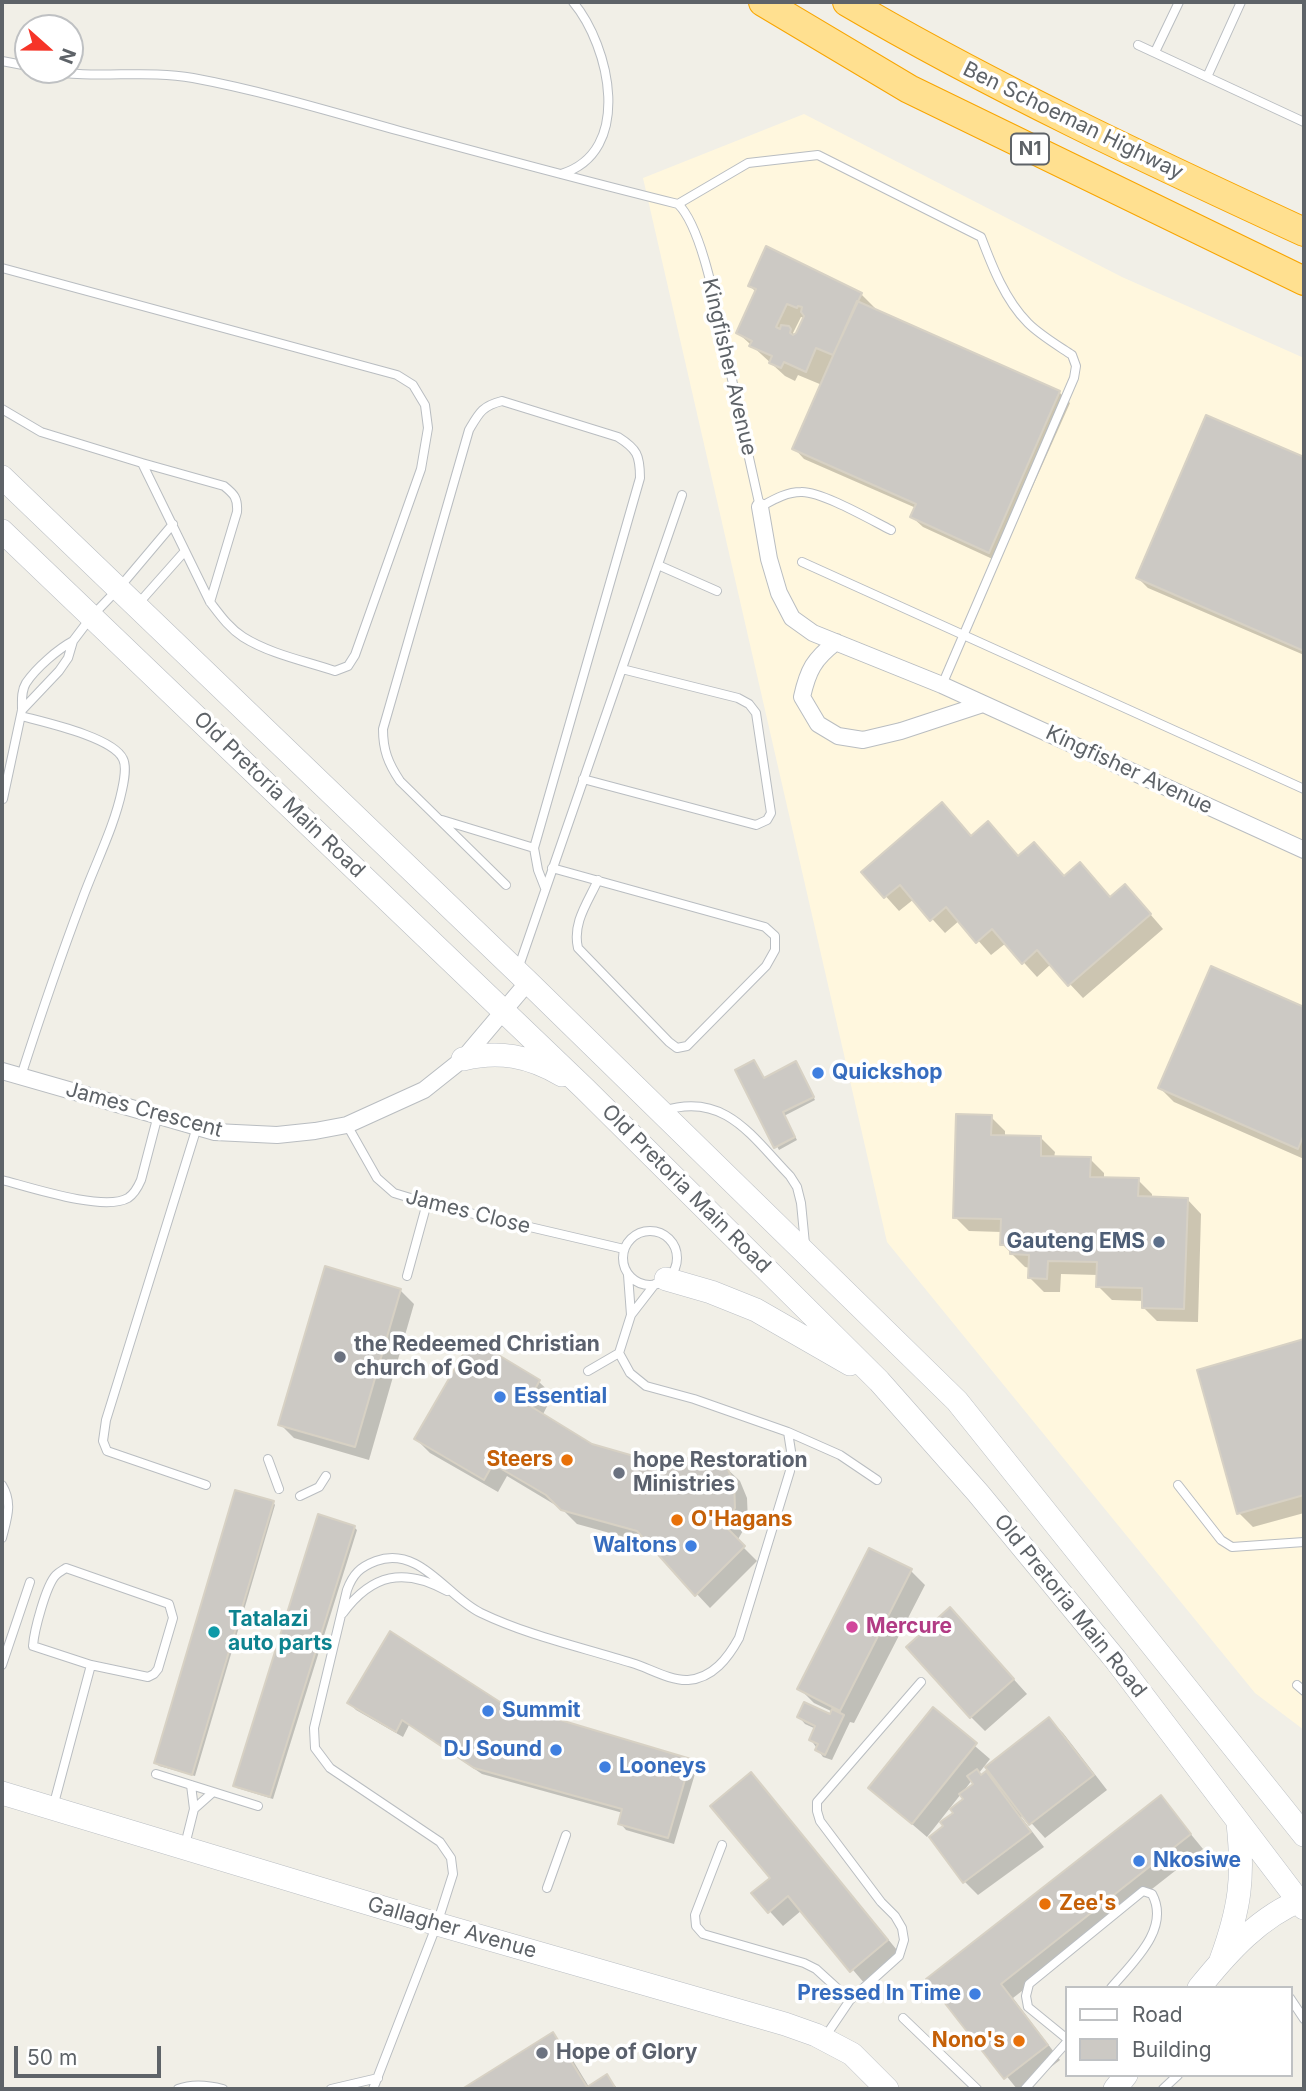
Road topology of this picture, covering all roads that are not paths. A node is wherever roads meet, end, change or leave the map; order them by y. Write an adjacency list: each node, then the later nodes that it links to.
1 (573, 2): 11 (lane)
2 (763, 2): 15 (highway, Ben Schoeman Highway / N1)
3 (847, 2): 13 (highway, Ben Schoeman Highway / N1)
4 (1179, 2): 7 (lane)
5 (1241, 2): 9 (lane)
6 (1139, 45): 7 (lane)
7 (1155, 52): 9 (lane)
8 (84, 74): 11 (lane)
9 (1207, 77): 10 (lane)
10 (1304, 122)
11 (558, 175): 12 (lane)
12 (678, 204): 20 (lane, Kingfisher Avenue); 32 (lane)
13 (1304, 232)
14 (2, 268): 29 (lane)
15 (1304, 281)
16 (2, 409): 17 (lane)
17 (142, 463): 21 (lane); 29 (lane)
18 (2, 477): 27 (main road, Old Pretoria Main Road)
19 (682, 495): 26 (lane)
20 (760, 507): 22 (lane); 34 (street, Kingfisher Avenue)
21 (173, 524): 24 (lane); 27 (lane)
22 (891, 530)
23 (2, 531): 31 (main road, Old Pretoria Main Road)
24 (185, 551): 29 (lane); 30 (lane)
25 (802, 562): 32 (lane)
26 (658, 565): 28 (lane); 35 (lane)
27 (119, 588): 30 (main road, Old Pretoria Main Road); 31 (lane)
28 (717, 591)
29 (210, 601)
30 (137, 605): 49 (main road, Old Pretoria Main Road)
31 (92, 616): 33 (lane); 50 (main road, Old Pretoria Main Road)
32 (963, 634): 36 (lane); 40 (lane)
33 (73, 641): 38 (lane); 38 (lane)
34 (836, 642): 36 (street, Kingfisher Avenue); 37 (street)
35 (622, 668): 39 (lane); 39 (lane)
36 (942, 685): 37 (street, Kingfisher Avenue)
37 (983, 704): 44 (street, Kingfisher Avenue)
38 (22, 713): 41 (lane); 53 (lane)
39 (583, 779): 45 (lane)
40 (1304, 789)
41 (3, 799)
42 (439, 819): 43 (lane); 43 (lane); 47 (lane)
43 (534, 848): 48 (lane)
44 (1304, 850)
45 (552, 868): 46 (lane); 48 (lane)
46 (598, 880): 46 (lane)
47 (506, 885)
48 (545, 888): 49 (lane)
49 (522, 976): 50 (street, James Crescent); 55 (main road, Old Pretoria Main Road)
50 (504, 1010): 51 (street, James Crescent); 54 (main road, Old Pretoria Main Road)
51 (463, 1059): 54 (main road); 57 (street, James Crescent)
52 (2, 1071): 53 (street, James Crescent)
53 (21, 1076): 56 (street, James Crescent)
54 (586, 1089): 69 (main road, Old Pretoria Main Road)
55 (661, 1112): 62 (main road, Old Pretoria Main Road); 62 (lane)
56 (158, 1115): 58 (street, James Crescent); 59 (lane)
57 (346, 1125): 58 (street, James Crescent); 60 (lane, James Close)
58 (197, 1126): 75 (lane)
59 (2, 1180)
60 (427, 1203): 61 (lane, James Close); 64 (lane)
61 (624, 1249): 63 (lane); 65 (lane)
62 (805, 1253): 96 (main road, Old Pretoria Main Road)
63 (628, 1275): 65 (lane); 66 (lane)
64 (407, 1276)
65 (660, 1282): 66 (lane); 69 (main road)
66 (631, 1315): 67 (lane)
67 (619, 1353): 68 (lane); 70 (lane)
68 (588, 1371)
69 (879, 1381): 94 (main road, Old Pretoria Main Road)
70 (788, 1432): 73 (lane); 82 (lane)
71 (268, 1459): 77 (lane)
72 (326, 1476): 78 (lane)
73 (877, 1480)
74 (2, 1485): 79 (lane)
75 (206, 1485)
76 (1178, 1485): 80 (lane)
77 (279, 1489)
78 (300, 1496)
79 (2, 1538)
80 (1304, 1542)
81 (30, 1582): 84 (lane)
82 (456, 1595): 83 (lane); 83 (lane)
83 (341, 1615): 101 (lane)
84 (2, 1665)
85 (91, 1665): 85 (lane); 92 (lane)
86 (921, 1682): 105 (lane)
87 (156, 1774): 88 (lane)
88 (191, 1785): 90 (lane); 93 (lane)
89 (2, 1793): 92 (main road, Gallagher Avenue)
90 (212, 1793): 91 (lane); 93 (lane)
91 (258, 1806)
92 (52, 1808): 98 (main road, Gallagher Avenue)
93 (194, 1809): 98 (lane)
94 (1237, 1823): 100 (main road, Old Pretoria Main Road); 102 (main road)
95 (566, 1835): 99 (lane)
96 (1304, 1835)
97 (722, 1845): 105 (lane)
98 (184, 1848): 101 (main road, Gallagher Avenue)
99 (547, 1888)
100 (1302, 1902): 102 (main road)
101 (437, 1924): 110 (main road, Gallagher Avenue); 113 (lane)
102 (1221, 1961): 104 (main road)
103 (1113, 1986): 109 (lane)
104 (1201, 1986)
105 (850, 2000): 110 (lane)
106 (1292, 2001): 108 (lane)
107 (903, 2018): 119 (lane)
108 (1304, 2019)
109 (1064, 2038)
110 (824, 2039): 118 (main road, Gallagher Avenue)
111 (1064, 2042): 120 (lane)
112 (1176, 2077): 121 (lane)
113 (377, 2078): 116 (lane); 117 (lane)
114 (178, 2089): 115 (lane)
115 (223, 2089)
116 (331, 2089)
117 (373, 2089)
118 (887, 2089)
119 (977, 2089)
120 (1026, 2089)
121 (1163, 2089)

